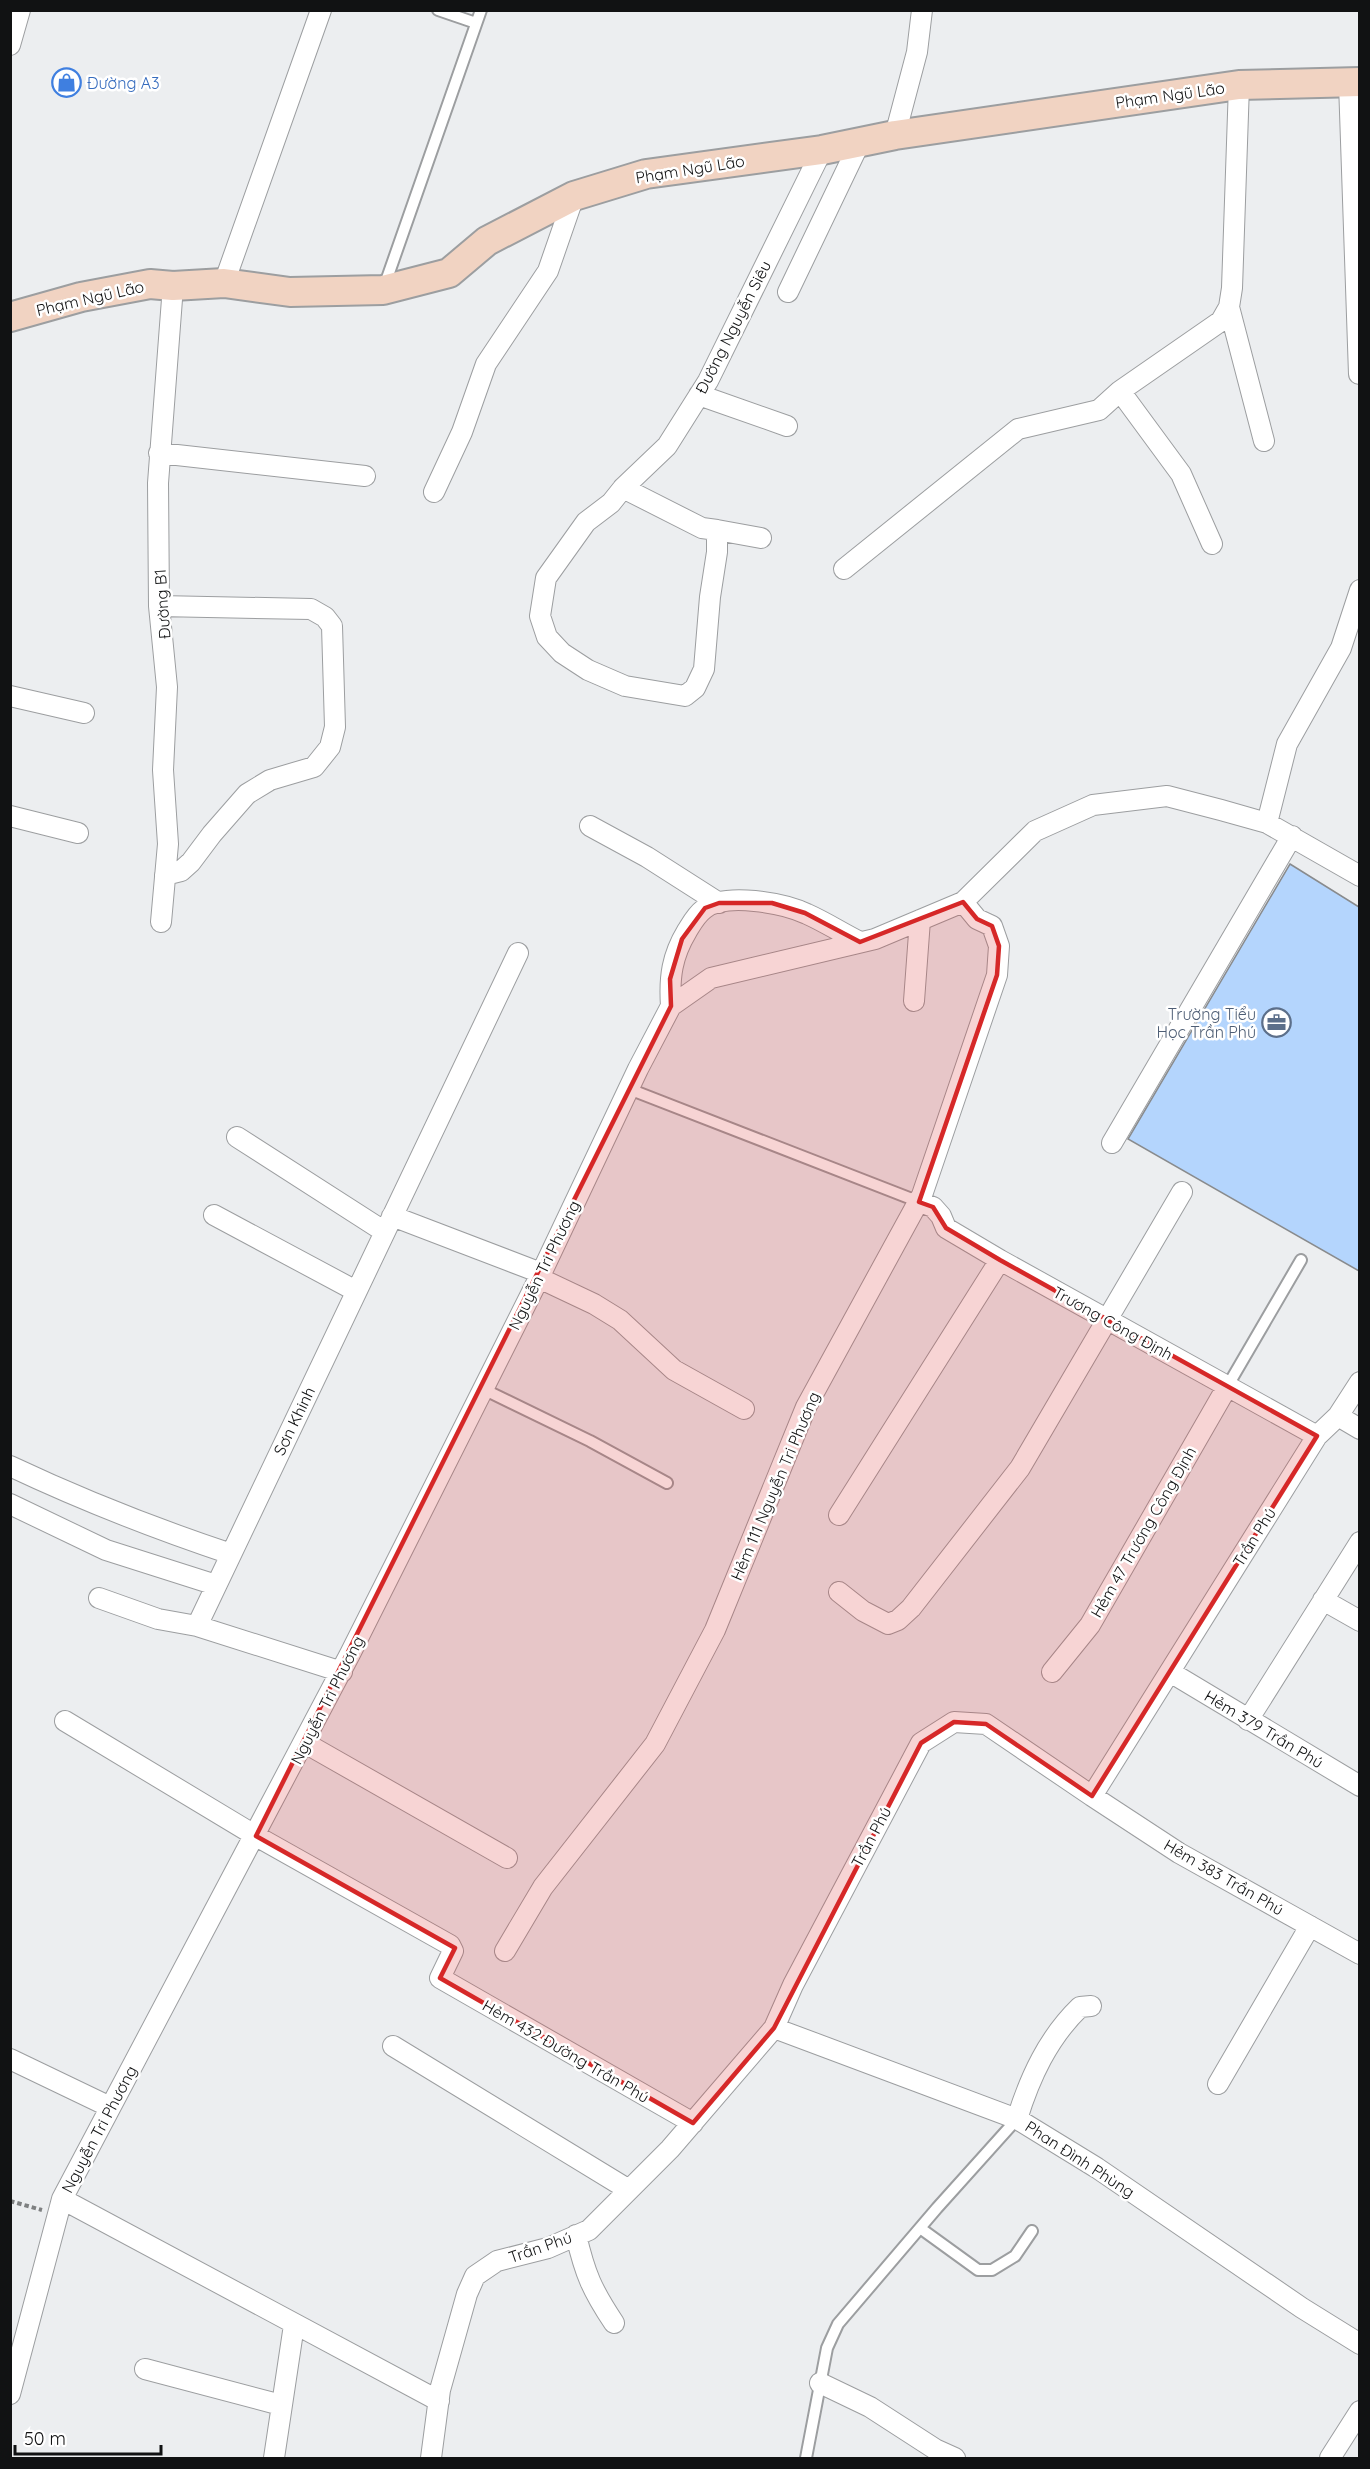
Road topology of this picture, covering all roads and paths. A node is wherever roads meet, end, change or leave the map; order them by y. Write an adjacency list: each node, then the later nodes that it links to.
1 (20, 10): 7 (street)
2 (321, 10): 14 (street)
3 (438, 10): 6 (lane)
4 (481, 10): 6 (lane)
5 (922, 10): 10 (street)
6 (476, 23): 16 (lane)
7 (10, 45)
8 (1354, 83): 9 (street, Phạm Ngũ Lão); 20 (street)
9 (1239, 85): 10 (street, Phạm Ngũ Lão); 18 (street)
10 (895, 135): 11 (street, Phạm Ngũ Lão)
11 (859, 144): 12 (street, Phạm Ngũ Lão); 17 (street)
12 (822, 150): 13 (street, Phạm Ngũ Lão); 22 (street, Đường Nguyễn Siêu)
13 (574, 196): 16 (street, Phạm Ngũ Lão); 28 (street)
14 (224, 283): 15 (street, Phạm Ngũ Lão); 16 (street, Phạm Ngũ Lão)
15 (173, 286): 19 (street, Phạm Ngũ Lão); 25 (street, Đường B1)
16 (383, 290)
17 (788, 292)
18 (1230, 308): 21 (street); 24 (street)
19 (10, 318)
20 (1359, 374)
21 (1120, 391): 31 (street); 32 (street)
22 (699, 395): 23 (street); 27 (street, Đường Nguyễn Siêu)
23 (787, 426)
24 (1264, 441)
25 (159, 453): 26 (street); 34 (street, Đường B1)
26 (364, 476)
27 (623, 488): 29 (street); 29 (street, Đường Nguyễn Siêu)
28 (434, 492)
29 (717, 530): 30 (street)
30 (761, 538)
31 (1212, 544)
32 (844, 568)
33 (1359, 590): 38 (street)
34 (159, 606): 42 (street, Đường B1); 42 (street)
35 (10, 696): 36 (street)
36 (84, 712)
37 (10, 816): 40 (street)
38 (1266, 823): 41 (street, Nguyễn Tri Phương); 44 (street, Nguyễn Tri Phương)
39 (590, 826): 45 (street)
40 (78, 832)
41 (1292, 836): 43 (street, Nguyễn Tri Phương); 54 (street)
42 (165, 875): 47 (street, Đường B1)
43 (1359, 876)
44 (963, 902): 46 (street, Nguyễn Tri Phương); 56 (street, Hẻm 111 Nguyễn Tri Phương)
45 (719, 903): 48 (street); 51 (street)
46 (920, 920): 48 (street, Nguyễn Tri Phương); 50 (street)
47 (160, 922)
48 (860, 942): 51 (street, Nguyễn Tri Phương)
49 (518, 953): 58 (street, Sơn Khinh)
50 (914, 1001)
51 (671, 1006): 52 (street, Nguyễn Tri Phương)
52 (629, 1089): 56 (lane); 61 (street, Nguyễn Tri Phương)
53 (237, 1137): 58 (street)
54 (1112, 1143)
55 (1182, 1192): 63 (street)
56 (917, 1201): 59 (street, Trương Công Định); 94 (street, Hẻm 111 Nguyễn Tri Phương)
57 (214, 1215): 62 (street)
58 (388, 1224): 61 (street); 62 (street, Sơn Khinh)
59 (1000, 1260): 63 (street, Trương Công Định); 74 (street)
60 (1301, 1260): 65 (lane)
61 (540, 1275): 66 (street, Nguyễn Tri Phương); 67 (street)
62 (356, 1292): 76 (street, Sơn Khinh)
63 (1108, 1320): 65 (street, Trương Công Định); 78 (street)
64 (1359, 1382): 68 (street, Trần Phú)
65 (1227, 1386): 70 (street, Trương Công Định); 84 (street, Hẻm 47 Trương Công Định)
66 (483, 1389): 72 (lane); 83 (street, Nguyễn Tri Phương)
67 (744, 1409)
68 (1338, 1416): 69 (street); 70 (street, Trần Phú)
69 (1359, 1429)
70 (1317, 1436): 85 (street, Trần Phú)
71 (10, 1466): 76 (street)
72 (666, 1483)
73 (10, 1504): 77 (street)
74 (839, 1515)
75 (1359, 1542): 80 (street)
76 (231, 1554): 77 (street, Sơn Khinh)
77 (216, 1585): 82 (street, Sơn Khinh)
78 (839, 1592)
79 (99, 1598): 82 (street)
80 (1323, 1600): 81 (street); 86 (street)
81 (1359, 1621)
82 (197, 1626): 83 (street)
83 (342, 1672): 88 (street, Nguyễn Tri Phương)
84 (1052, 1672)
85 (1170, 1672): 86 (street, Hẻm 379 Trần Phú); 90 (street, Trần Phú)
86 (1248, 1720): 89 (street, Hẻm 379 Trần Phú)
87 (65, 1721): 91 (street)
88 (305, 1743): 91 (street, Nguyễn Tri Phương); 92 (street)
89 (1359, 1786)
90 (1092, 1796): 93 (street, Hẻm 383 Trần Phú); 97 (street, Trần Phú)
91 (256, 1836): 101 (street, Nguyễn Tri Phương); 103 (street, Hẻm 432 Đường Trần Phú)
92 (507, 1858)
93 (1310, 1926): 95 (street, Hẻm 383 Trần Phú); 100 (street)
94 (505, 1951)
95 (1359, 1953)
96 (1091, 2006): 102 (street)
97 (774, 2028): 102 (street, Phan Đình Phùng); 103 (street, Trần Phú)
98 (393, 2046): 104 (street)
99 (10, 2059): 101 (street)
100 (1218, 2084)
101 (110, 2107): 106 (street, Nguyễn Tri Phương)
102 (1017, 2119): 107 (lane); 112 (street, Phan Đình Phùng)
103 (693, 2123): 104 (street, Trần Phú)
104 (630, 2190): 109 (street, Trần Phú)
105 (10, 2201): 106 (path)
106 (60, 2206): 111 (street); 115 (street, Nguyễn Tri Phương)
107 (920, 2228): 108 (lane); 114 (lane)
108 (1032, 2231)
109 (576, 2235): 110 (street); 116 (street, Trần Phú)
110 (614, 2323)
111 (294, 2325): 116 (street); 117 (street)
112 (1359, 2344)
113 (145, 2369): 117 (street)
114 (820, 2384): 121 (lane); 122 (street)
115 (10, 2394)
116 (438, 2401): 120 (street, Trần Phú)
117 (281, 2405): 119 (street)
118 (1359, 2411): 123 (street)
119 (274, 2458)
120 (431, 2458)
121 (806, 2458)
122 (955, 2458)
123 (1330, 2458)

